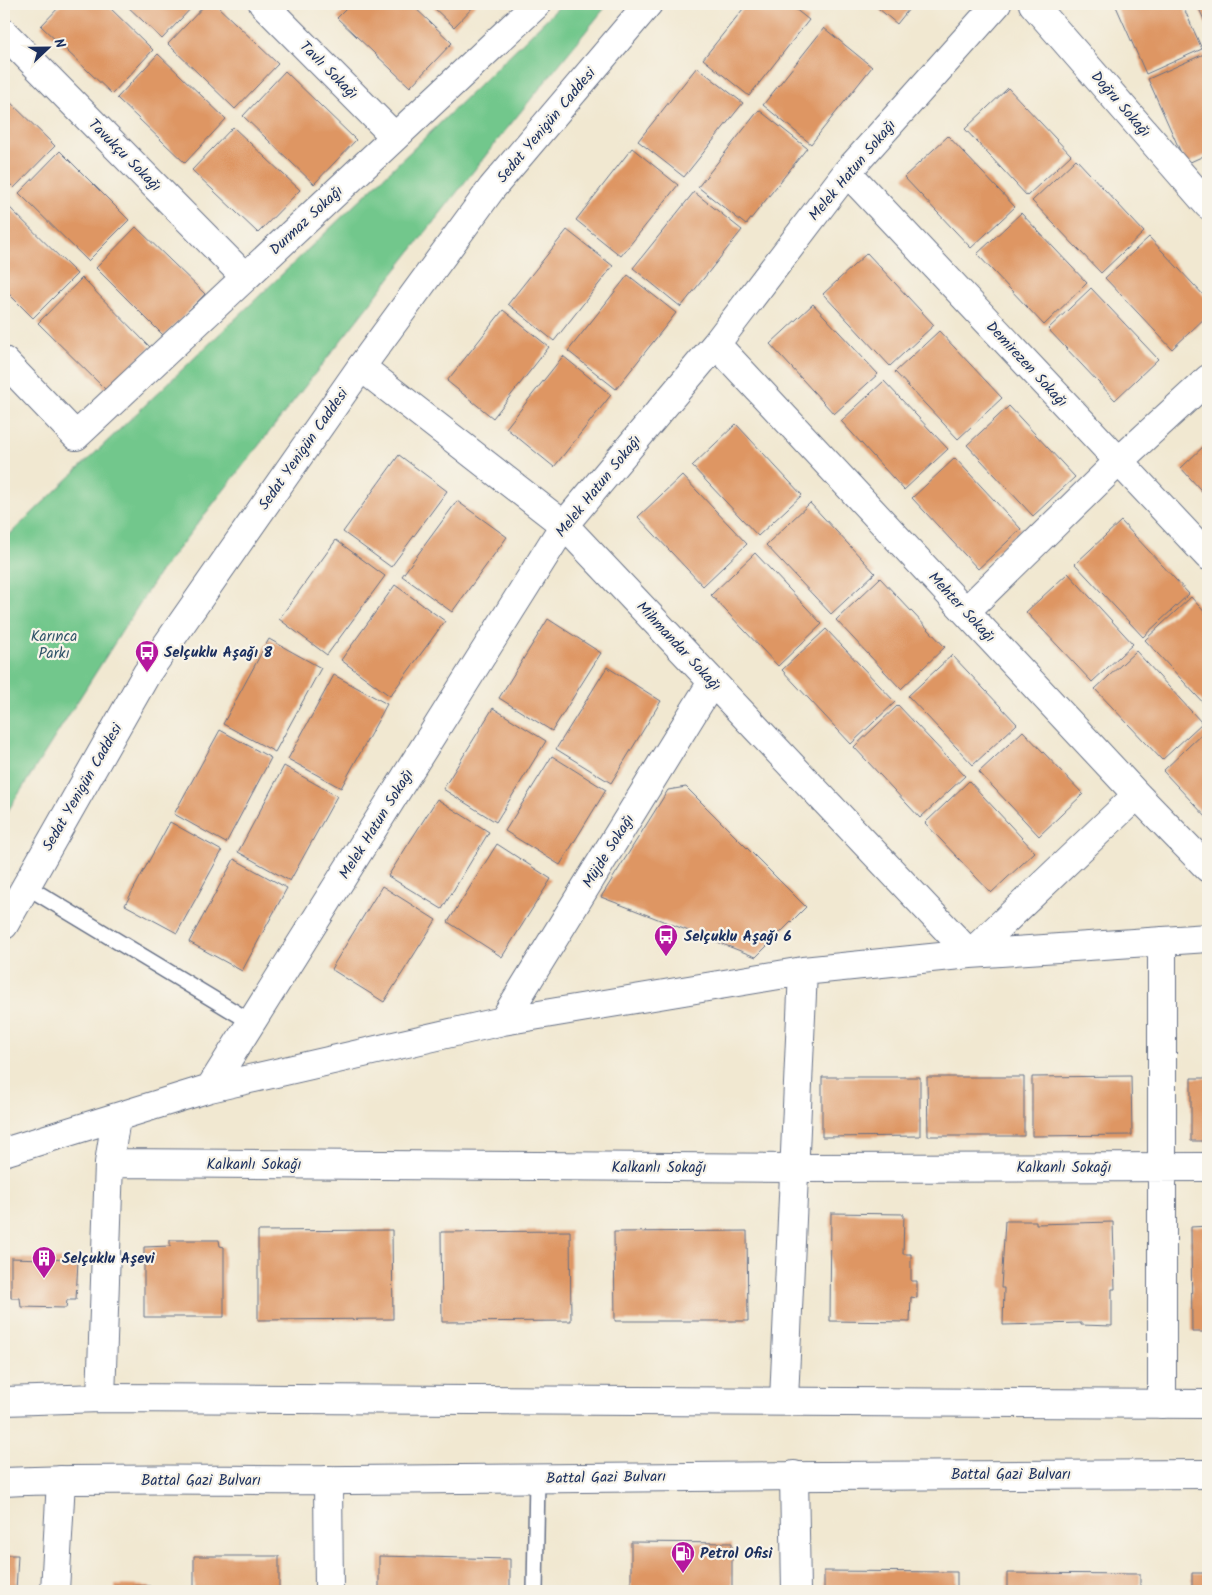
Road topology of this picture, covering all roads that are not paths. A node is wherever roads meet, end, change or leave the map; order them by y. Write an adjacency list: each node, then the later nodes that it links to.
1 (263, 4): 7 (street, Tavlı Sokağı)
2 (537, 4): 7 (street, Durmaz Sokağı)
3 (648, 4): 13 (street, Sedat Yenigün Caddesi)
4 (997, 4): 8 (street, Melek Hatun Sokağı)
5 (1033, 4): 9 (street, Doğru Sokağı)
6 (4, 34): 10 (street, Tavukçu Sokağı)
7 (395, 137): 10 (street, Durmaz Sokağı)
8 (847, 172): 11 (street, Melek Hatun Sokağı); 15 (street, Demirezen Sokağı)
9 (1208, 205)
10 (245, 277): 12 (street, Durmaz Sokağı)
11 (716, 344): 16 (street, Melek Hatun Sokağı); 18 (street, Mehter Sokağı)
12 (4, 361)
13 (360, 367): 16 (street, Mihmandar Sokağı); 22 (street, Sedat Yenigün Caddesi)
14 (1208, 379): 15 (street)
15 (1119, 462): 17 (street, Demirezen Sokağı); 18 (street)
16 (564, 525): 19 (street, Mihmandar Sokağı); 29 (street, Melek Hatun Sokağı)
17 (1208, 556)
18 (966, 611): 20 (street, Mehter Sokağı)
19 (712, 682): 26 (street, Mihmandar Sokağı); 28 (street, Müjde Sokağı)
20 (1137, 795): 21 (street, Mehter Sokağı); 26 (street)
21 (1208, 868)
22 (26, 886): 23 (street, Sedat Yenigün Caddesi); 29 (lane)
23 (4, 925)
24 (1208, 938): 25 (street)
25 (1162, 941): 26 (street); 34 (street)
26 (970, 954): 27 (street)
27 (803, 971): 28 (street); 36 (street)
28 (503, 1021): 30 (street)
29 (251, 1022): 30 (street, Melek Hatun Sokağı)
30 (210, 1088): 31 (street)
31 (116, 1118): 32 (street); 33 (street)
32 (4, 1152)
33 (109, 1164): 36 (street, Kalkanlı Sokağı); 37 (street)
34 (1164, 1167): 35 (street, Kalkanlı Sokağı); 36 (street, Kalkanlı Sokağı); 40 (street)
35 (1208, 1167)
36 (793, 1168): 38 (street)
37 (101, 1398): 38 (street); 39 (street)
38 (784, 1400): 40 (street)
39 (4, 1401)
40 (1162, 1404): 41 (street)
41 (1208, 1404)
42 (1208, 1474): 43 (street, Battal Gazi Bulvarı)
43 (794, 1475): 44 (street, Battal Gazi Bulvarı); 51 (street)
44 (537, 1478): 46 (street, Battal Gazi Bulvarı); 50 (lane)
45 (61, 1480): 46 (street, Battal Gazi Bulvarı); 47 (street, Battal Gazi Bulvarı); 48 (street)
46 (328, 1480): 49 (street)
47 (4, 1482)
48 (55, 1591)
49 (329, 1591)
50 (535, 1591)
51 (796, 1591)

